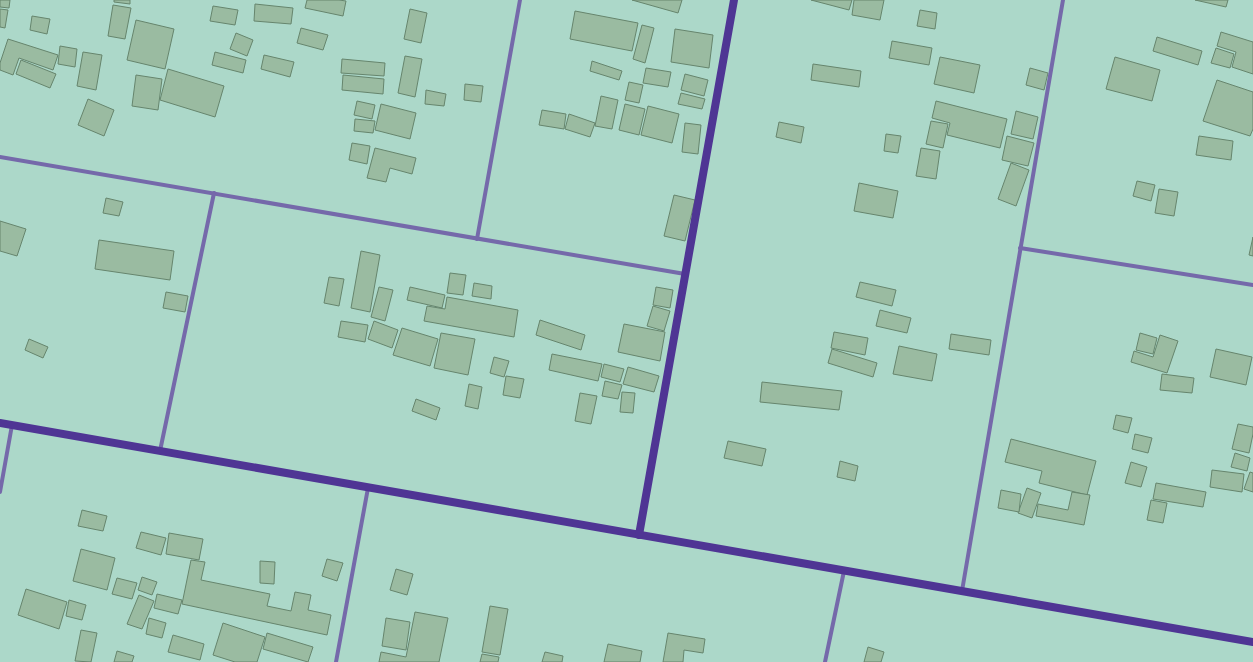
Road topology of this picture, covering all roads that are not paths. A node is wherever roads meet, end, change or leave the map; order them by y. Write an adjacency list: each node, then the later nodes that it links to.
1 (520, 0): 6 (street)
2 (734, 0): 8 (street)
3 (1063, 0): 7 (street)
4 (0, 157): 5 (street)
5 (214, 194): 6 (street); 12 (street)
6 (477, 239): 8 (street)
7 (1020, 248): 9 (street); 17 (street)
8 (685, 274): 15 (street)
9 (1253, 285)
10 (0, 423): 11 (street)
11 (12, 425): 12 (street); 14 (street)
12 (160, 451): 13 (street)
13 (368, 488): 15 (street); 19 (street)
14 (0, 492)
15 (639, 535): 16 (street)
16 (844, 571): 17 (street); 20 (street)
17 (962, 591): 18 (street)
18 (1253, 642)
19 (336, 662)
20 (825, 662)

